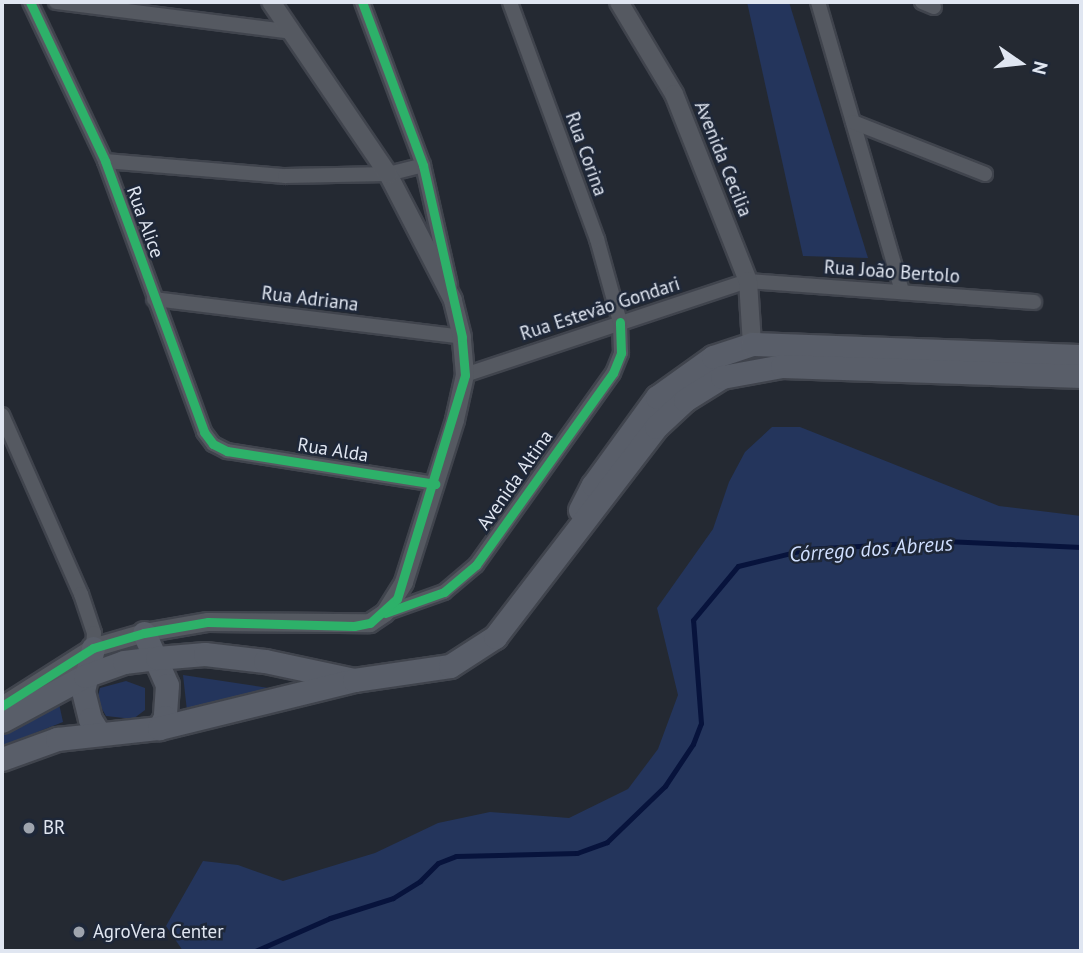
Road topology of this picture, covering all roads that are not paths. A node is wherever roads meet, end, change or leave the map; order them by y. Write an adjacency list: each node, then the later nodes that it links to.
1 (30, 2): 10 (street, Rua Alice)
2 (57, 2): 8 (street)
3 (271, 2): 8 (street)
4 (362, 2): 11 (street)
5 (510, 2): 19 (street, Rua Corina)
6 (619, 2): 14 (street, Avenida Cecilia)
7 (818, 2): 9 (street)
8 (292, 32): 12 (street)
9 (853, 122): 13 (street); 15 (street)
10 (105, 161): 12 (street); 16 (street, Rua Alice)
11 (423, 165): 12 (street); 17 (street)
12 (388, 174): 17 (street)
13 (985, 174)
14 (748, 281): 15 (street, Rua João Bertolo); 19 (street, Rua Estevão Gondari); 21 (street, Avenida Cecilia)
15 (902, 292): 18 (street, Rua João Bertolo)
16 (154, 299): 20 (street, Rua Adriana); 26 (street, Rua Alice)
17 (453, 300): 20 (street)
18 (1034, 302)
19 (620, 322): 23 (street, Rua Estevão Gondari); 29 (street, Avenida Altina)
20 (462, 337): 23 (street)
21 (752, 344): 22 (main road); 28 (main road)
22 (1081, 356)
23 (465, 375): 27 (street)
24 (1081, 376): 28 (main road)
25 (2, 415): 31 (street)
26 (226, 451): 27 (street, Rua Alda)
27 (435, 484): 29 (street)
28 (565, 541): 34 (main road)
29 (385, 613): 30 (street)
30 (144, 633): 31 (street); 32 (main road)
31 (93, 648): 33 (main road); 35 (street)
32 (157, 658): 33 (main road); 34 (main road); 37 (main road)
33 (85, 676): 36 (main road); 38 (main road)
34 (354, 681): 37 (main road)
35 (2, 706)
36 (2, 720)
37 (159, 728): 38 (main road)
38 (98, 732): 39 (main road)
39 (2, 759)

